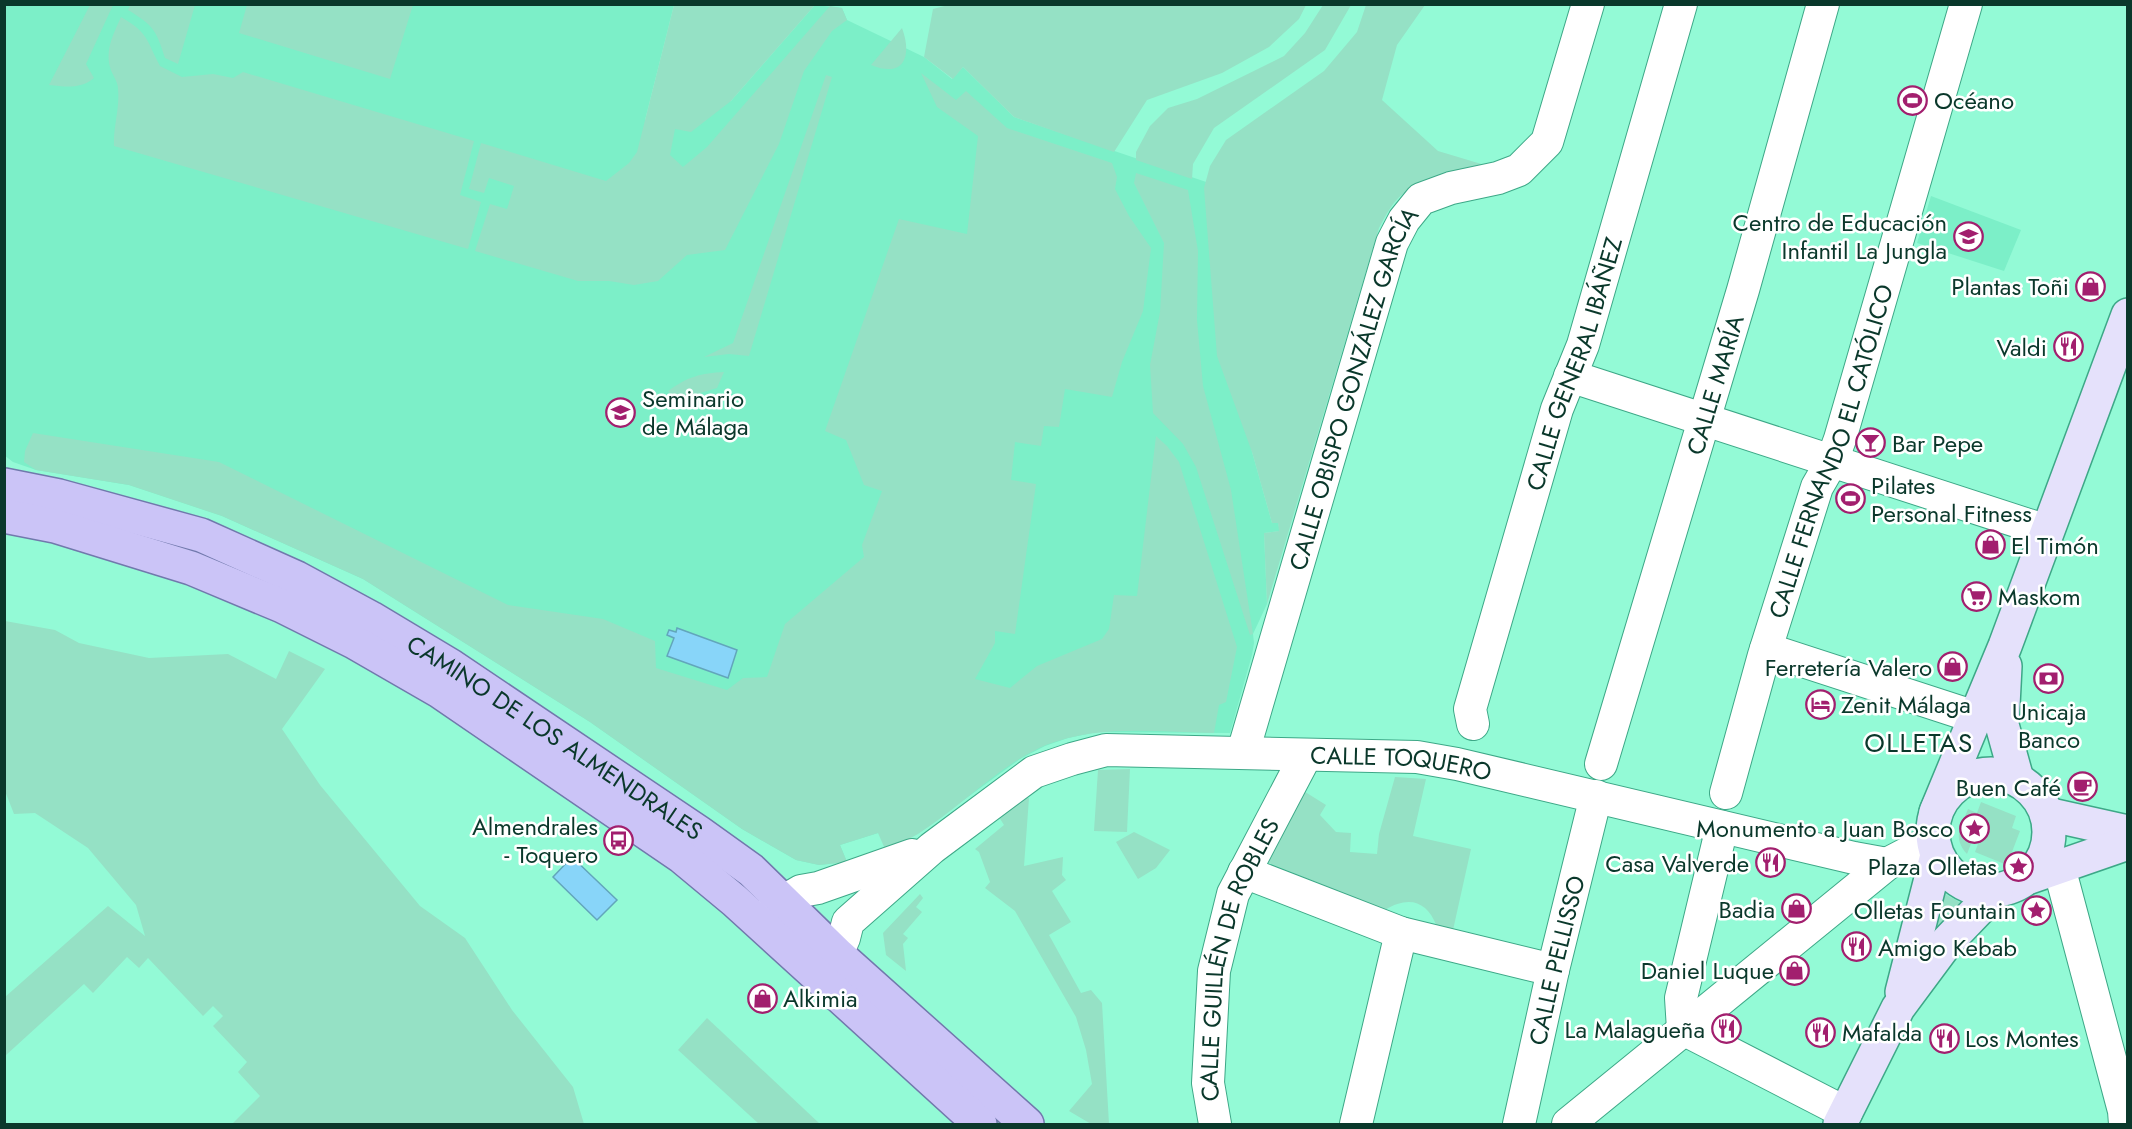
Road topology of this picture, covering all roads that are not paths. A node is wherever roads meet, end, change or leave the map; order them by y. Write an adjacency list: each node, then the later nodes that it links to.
1 (1588, 4): 16 (street, CALLE OBISPO GONZÁLEZ GARCÍA)
2 (1681, 4): 6 (street, CALLE GENERAL IBÁÑEZ)
3 (1823, 4): 7 (street, CALLE MARÍA)
4 (1966, 4): 8 (street, CALLE FERNANDO EL CATÓLICO)
5 (2127, 315): 11 (main road)
6 (1570, 376): 7 (street); 15 (street, CALLE GENERAL IBÁÑEZ)
7 (1705, 420): 8 (street); 18 (street, CALLE MARÍA)
8 (1832, 461): 11 (street); 13 (street, CALLE FERNANDO EL CATÓLICO)
9 (4, 485): 34 (main road, CAMINO DE LOS ALMENDRALES)
10 (4, 516): 36 (main road, CAMINO DE LOS ALMENDRALES)
11 (2047, 531): 12 (main road)
12 (2005, 646): 14 (main road); 19 (main road)
13 (1766, 649): 14 (street); 20 (street, CALLE FERNANDO EL CATÓLICO)
14 (1975, 717): 26 (main road)
15 (1473, 724)
16 (1254, 753): 17 (street, CALLE TOQUERO); 22 (street, CALLE GUILLÉN DE ROBLES); 28 (street, CALLE TOQUERO)
17 (1306, 755): 21 (street, CALLE TOQUERO); 22 (street, CALLE GUILLÉN DE ROBLES)
18 (1601, 764)
19 (2017, 779): 23 (main road); 26 (main road)
20 (1726, 793)
21 (1596, 796): 24 (street, CALLE TOQUERO); 39 (street, CALLE PELLISSO)
22 (1282, 798): 30 (street, CALLE GUILLÉN DE ROBLES)
23 (2047, 814): 25 (main road); 31 (main road)
24 (1722, 827): 29 (street, CALLE TOQUERO); 41 (street)
25 (2127, 832)
26 (1935, 836): 29 (street); 33 (main road); 40 (main road)
27 (2127, 843): 31 (main road)
28 (932, 848): 32 (street, CALLE TOQUERO); 35 (street, CALLE TOQUERO)
29 (1887, 864): 41 (street)
30 (1244, 872): 37 (street); 45 (street, CALLE GUILLÉN DE ROBLES)
31 (2044, 872): 33 (main road); 49 (street)
32 (818, 888): 34 (street, CALLE TOQUERO); 35 (street)
33 (1996, 891): 40 (main road)
34 (784, 901): 36 (street, CALLE TOQUERO); 38 (main road, CAMINO DE LOS ALMENDRALES)
35 (848, 922): 38 (street)
36 (759, 923): 43 (main road, CAMINO DE LOS ALMENDRALES)
37 (1401, 933): 39 (street); 46 (street)
38 (837, 954): 44 (main road, CAMINO DE LOS ALMENDRALES)
39 (1553, 970): 47 (street, CALLE PELLISSO)
40 (1898, 1008): 42 (main road)
41 (1683, 1029): 42 (street); 48 (street)
42 (1843, 1119)
43 (980, 1125)
44 (1027, 1125)
45 (1215, 1125)
46 (1356, 1125)
47 (1519, 1125)
48 (1568, 1125)
49 (2125, 1125)

